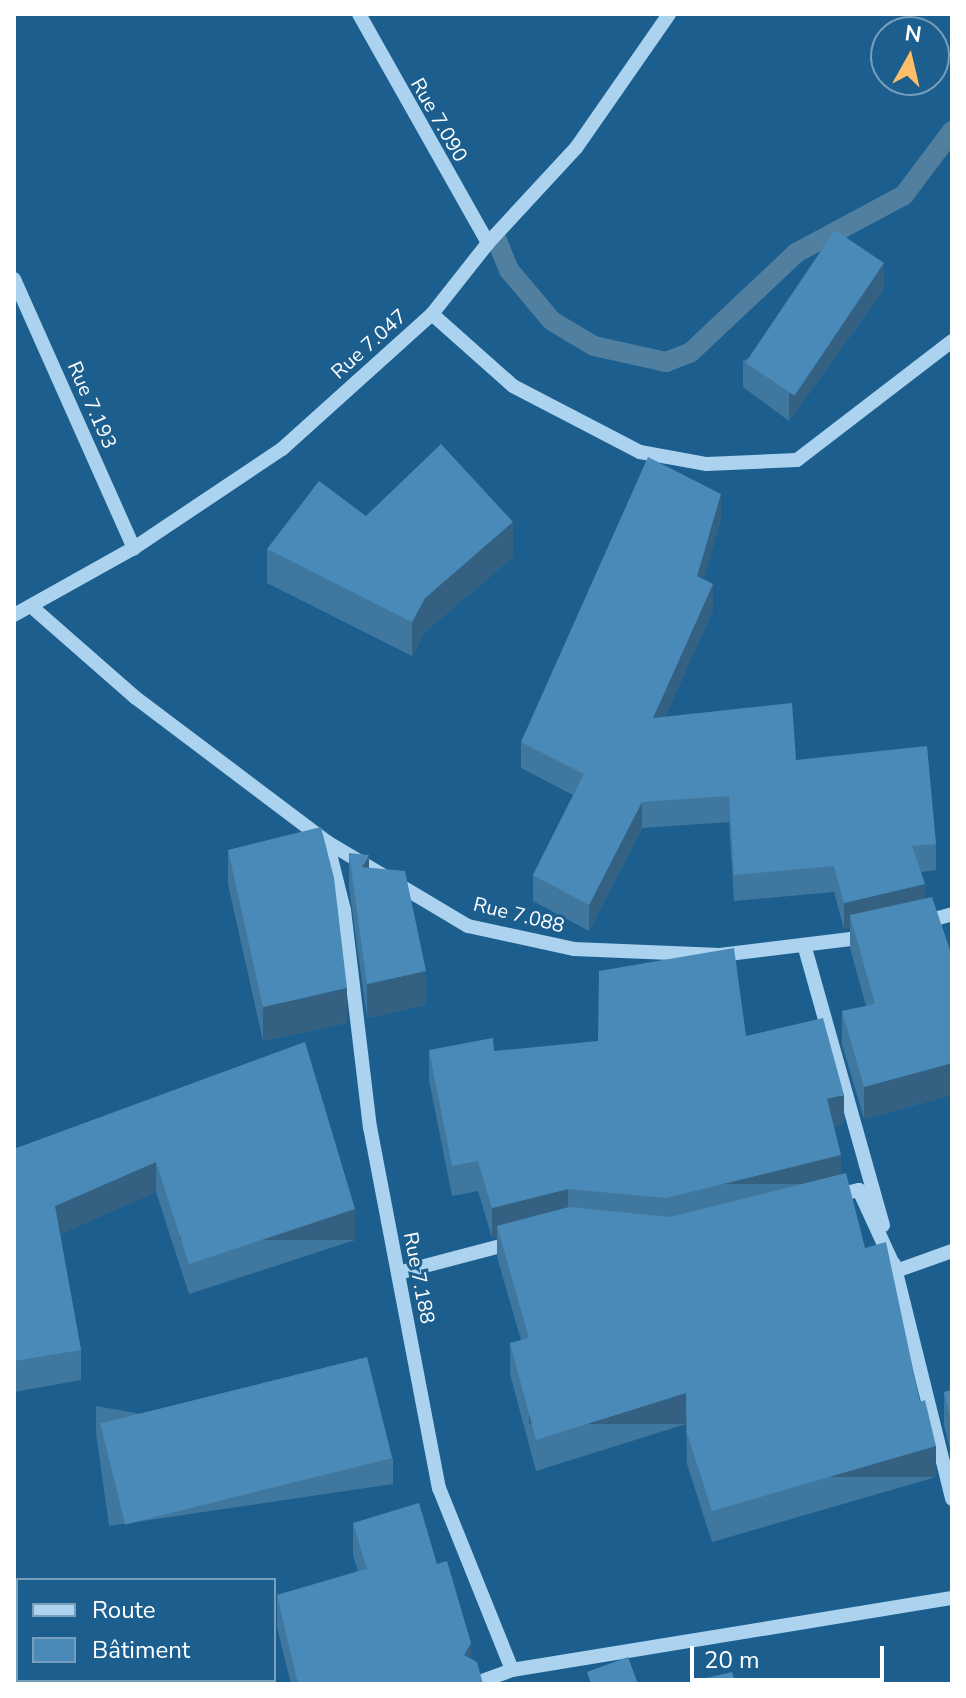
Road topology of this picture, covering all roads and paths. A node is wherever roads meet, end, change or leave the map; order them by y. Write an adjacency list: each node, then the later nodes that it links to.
1 (359, 14): 3 (street, Rue 7.090)
2 (664, 16): 3 (street, Rue 7.047)
3 (488, 243): 5 (street, Rue 7.047)
4 (14, 279): 7 (street, Rue 7.193)
5 (432, 314): 6 (street); 7 (street, Rue 7.047)
6 (952, 341)
7 (134, 548): 8 (street, Rue 7.047)
8 (32, 607): 9 (street, Rue 7.047); 10 (street, Rue 7.088)
9 (14, 615)
10 (327, 842): 14 (street, Rue 7.088); 19 (street, Rue 7.188)
11 (952, 914): 12 (street)
12 (911, 925)
13 (883, 933): 14 (street, Rue 7.088)
14 (805, 948): 18 (street)
15 (815, 1201): 18 (street)
16 (526, 1239): 19 (street)
17 (952, 1251): 18 (street)
18 (896, 1271): 20 (street)
19 (398, 1273): 22 (street, Rue 7.188)
20 (952, 1499)
21 (952, 1598): 22 (street)
22 (512, 1670): 23 (street)
23 (474, 1684)

